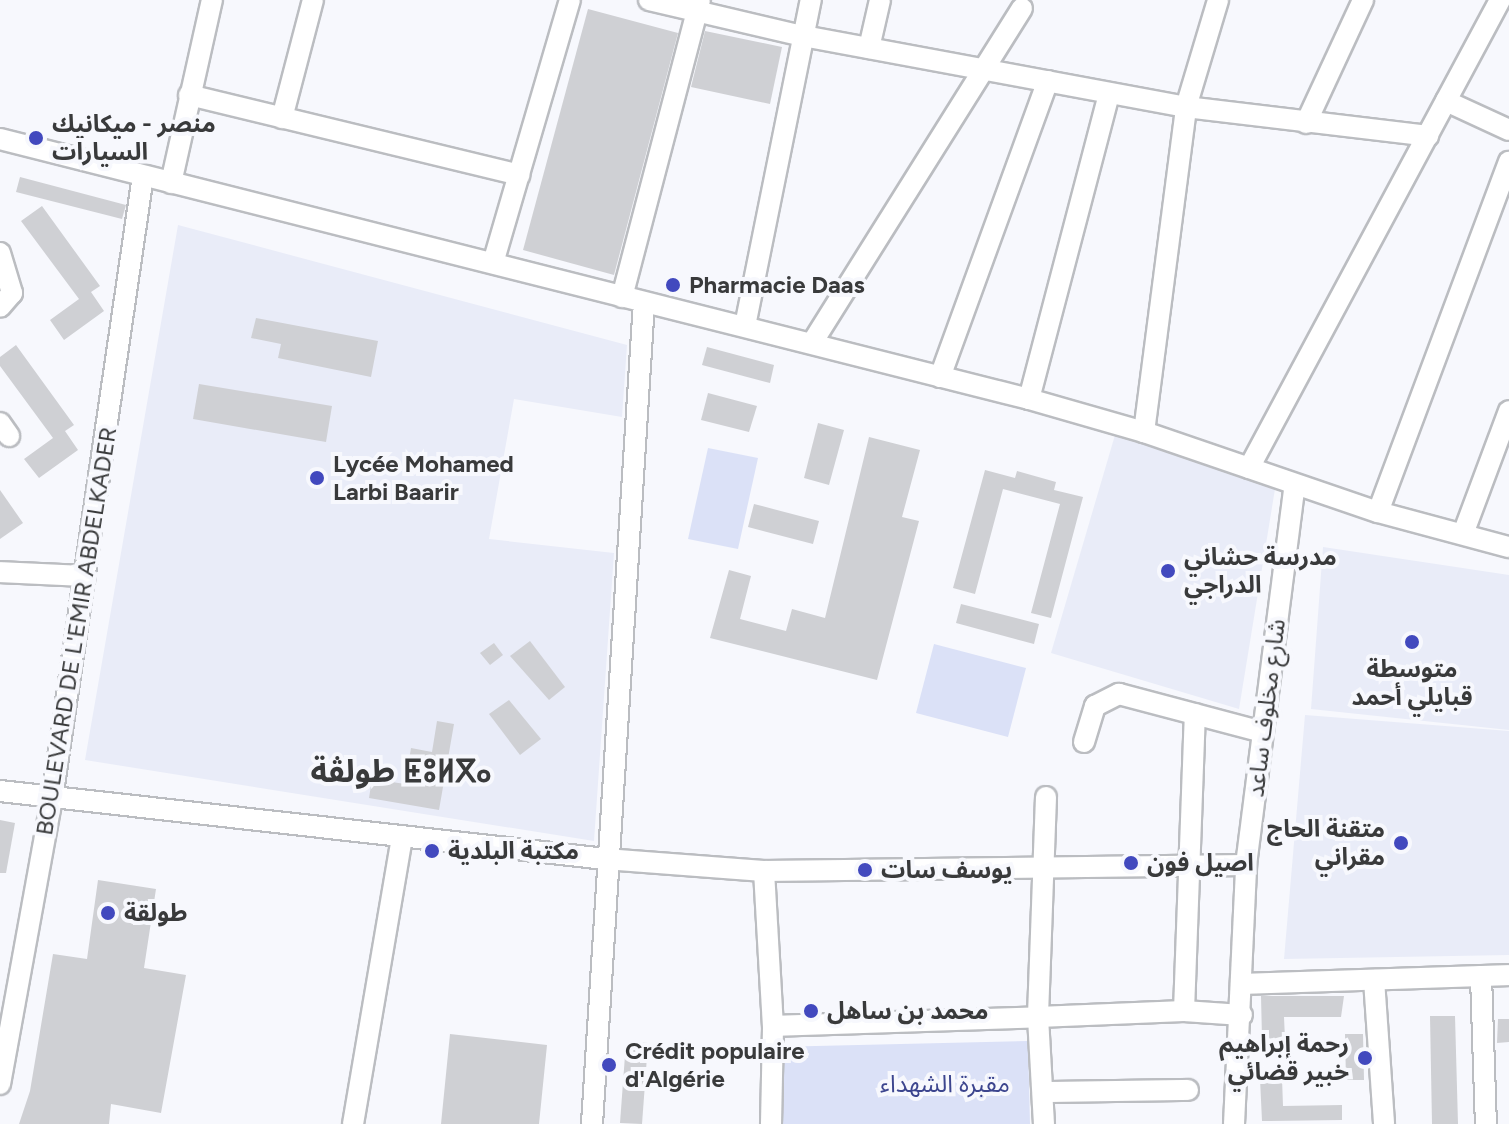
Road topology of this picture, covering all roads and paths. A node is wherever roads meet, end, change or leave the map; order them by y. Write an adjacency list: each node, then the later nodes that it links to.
1 (212, 0): 17 (street)
2 (313, 0): 20 (street)
3 (570, 0): 26 (street)
4 (649, 0): 10 (street)
5 (811, 0): 12 (street)
6 (880, 0): 13 (street)
7 (1218, 0): 19 (street)
8 (1363, 0): 21 (street)
9 (1500, 0): 18 (street)
10 (698, 6): 12 (street); 31 (street)
11 (1022, 8): 14 (street)
12 (803, 36): 13 (street); 34 (street)
13 (869, 48): 14 (street)
14 (981, 67): 15 (street); 35 (street)
15 (1048, 81): 16 (street); 36 (street)
16 (1109, 93): 19 (street); 37 (street)
17 (189, 95): 20 (street); 28 (street)
18 (1446, 101): 22 (street); 23 (street)
19 (1186, 107): 21 (street); 39 (street)
20 (282, 118): 26 (street)
21 (1306, 123): 23 (street)
22 (1509, 130)
23 (1428, 136): 40 (street)
24 (0, 139): 27 (street)
25 (1509, 162): 42 (street)
26 (519, 175): 30 (street)
27 (143, 176): 28 (street); 46 (street, BOULEVARD DE L'EMIR ABDELKADER)
28 (171, 183): 30 (street)
29 (0, 253): 33 (street)
30 (493, 263): 31 (street)
31 (622, 297): 32 (street)
32 (644, 303): 34 (street); 54 (street)
33 (0, 307)
34 (745, 326): 35 (street)
35 (812, 343): 36 (street)
36 (940, 377): 37 (street)
37 (1029, 399): 39 (street)
38 (1509, 411): 43 (street)
39 (1144, 432): 40 (street)
40 (1249, 468): 41 (street)
41 (1295, 485): 42 (street); 48 (street, شارع مخلوف ساعد)
42 (1378, 512): 43 (street)
43 (1463, 534): 44 (street)
44 (1509, 547)
45 (0, 572): 46 (street)
46 (85, 576): 52 (street, BOULEVARD DE L'EMIR ABDELKADER)
47 (1195, 714): 48 (street); 49 (street); 55 (street)
48 (1263, 732): 56 (street, شارع مخلوف ساعد)
49 (1084, 742)
50 (0, 791): 52 (street)
51 (1046, 797): 58 (street)
52 (52, 798): 53 (street); 67 (street, BOULEVARD DE L'EMIR ABDELKADER)
53 (402, 836): 54 (street); 70 (street)
54 (605, 859): 57 (street); 71 (street)
55 (1190, 862): 56 (street); 58 (street); 63 (street)
56 (1246, 865): 62 (street, شارع مخلوف ساعد)
57 (764, 871): 58 (street); 66 (street)
58 (1043, 871): 65 (street)
59 (1509, 975): 60 (street)
60 (1481, 976): 61 (street); 76 (street)
61 (1374, 980): 62 (street); 75 (street)
62 (1243, 984): 64 (street, شارع مخلوف ساعد)
63 (1184, 1011): 64 (street); 65 (street)
64 (1242, 1015): 74 (street, شارع مخلوف ساعد)
65 (1038, 1017): 66 (street); 69 (street)
66 (773, 1026): 72 (street)
67 (0, 1084)
68 (1188, 1090): 69 (street)
69 (1043, 1092): 73 (street)
70 (353, 1124)
71 (592, 1124)
72 (771, 1124)
73 (1044, 1124)
74 (1234, 1124)
75 (1384, 1124)
76 (1486, 1124)

